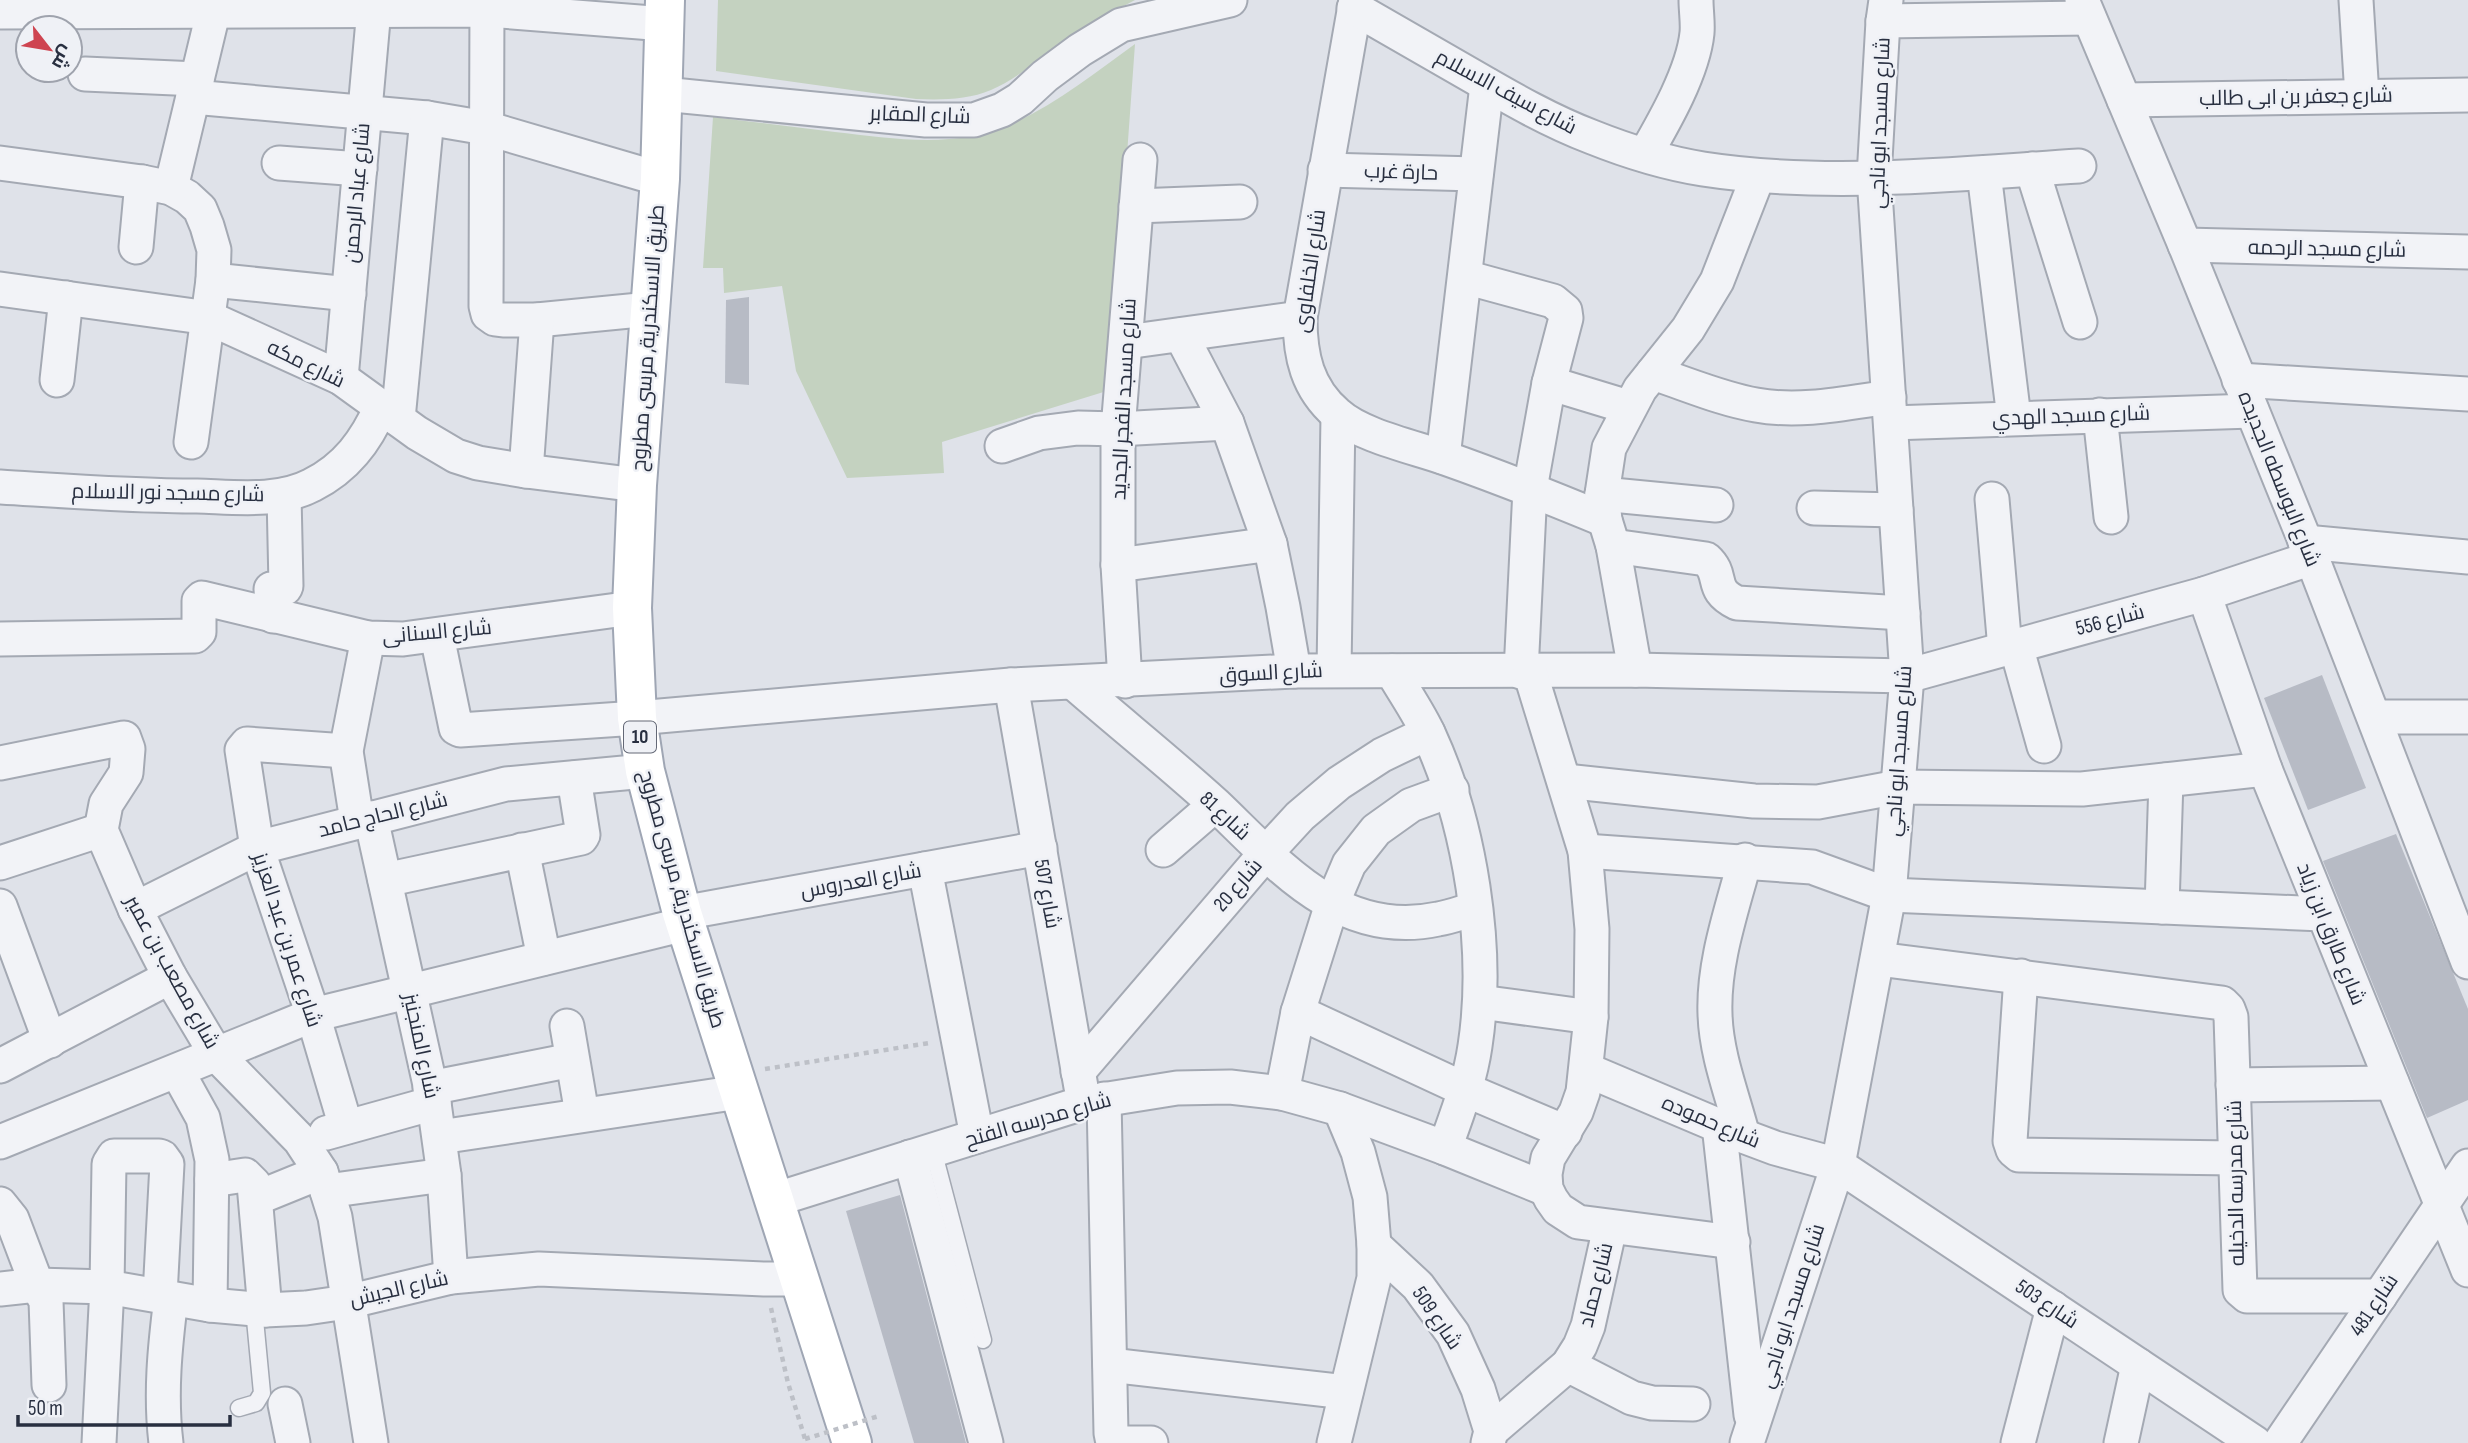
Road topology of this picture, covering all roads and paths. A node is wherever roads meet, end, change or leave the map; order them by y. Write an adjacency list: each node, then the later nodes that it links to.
1 (1230, 0): 16 (street, شارع المقابر)
2 (1696, 0): 23 (street)
3 (2356, 0): 18 (street)
4 (1355, 4): 14 (street, شارع سيف الاسلام); 30 (street, شارع الخلفاوى)
5 (128, 5): 8 (street); 11 (street)
6 (487, 5): 7 (street); 12 (street); 22 (street)
7 (393, 6): 8 (street); 20 (street, شارع عباد الرحمن)
8 (214, 9): 15 (street)
9 (2086, 9): 10 (street); 19 (street, شارع البوسطه الجديده)
10 (1885, 10): 34 (street, شارع مسجد ابو ناجي)
11 (0, 12)
12 (665, 12): 16 (main road, طريق الاسكندرية, مرسى مطروح / 10)
13 (85, 74): 15 (street)
14 (1487, 85): 23 (street, شارع سيف الاسلام); 32 (street)
15 (195, 88): 20 (street); 36 (street)
16 (663, 94): 35 (main road, طريق الاسكندرية, مرسى مطروح / 10)
17 (2468, 95): 18 (street, شارع جعفر بن ابى طالب)
18 (2362, 96): 19 (street, شارع جعفر بن ابى طالب)
19 (2124, 100): 39 (street, شارع البوسطه الجديده)
20 (365, 112): 21 (street); 28 (street, شارع عباد الرحمن)
21 (427, 118): 22 (street); 63 (street)
22 (486, 128): 35 (street); 50 (street)
23 (1645, 155): 33 (street, شارع سيف الاسلام)
24 (1140, 160): 38 (street, شارع مسجد الفجر الجديد)
25 (0, 163): 36 (street)
26 (279, 163): 28 (street)
27 (2078, 166): 29 (street, شارع سيف الاسلام)
28 (360, 169): 45 (street, شارع عباد الرحمن)
29 (2032, 169): 31 (street, شارع سيف الاسلام); 51 (street)
30 (1325, 170): 32 (street, حارة غرب); 49 (street, شارع الخلفاوى)
31 (1984, 173): 34 (street, شارع سيف الاسلام); 66 (street)
32 (1476, 174): 42 (street)
33 (1758, 176): 34 (street, شارع سيف الاسلام); 54 (street)
34 (1874, 177): 61 (street, شارع مسجد ابو ناجي)
35 (660, 178): 47 (main road, طريق الاسكندرية, مرسى مطروح / 10)
36 (157, 185): 40 (street); 43 (street)
37 (1240, 202): 38 (street)
38 (1136, 206): 53 (street, شارع مسجد الفجر الجديد)
39 (2185, 245): 41 (street, شارع مسجد الرحمه); 57 (street, شارع البوسطه الجديده)
40 (136, 247)
41 (2468, 252)
42 (1465, 277): 58 (street); 71 (street)
43 (213, 280): 45 (street); 48 (street)
44 (0, 289): 46 (street, شارع مكه)
45 (349, 294): 55 (street, شارع عباد الرحمن)
46 (66, 298): 48 (street, شارع مكه); 56 (street)
47 (650, 309): 50 (street); 73 (main road, طريق الاسكندرية, مرسى مطروح / 10)
48 (209, 318): 55 (street, شارع مكه); 69 (street)
49 (1300, 318): 52 (street); 65 (street, شارع الخلفاوى)
50 (537, 320): 72 (street)
51 (2080, 322)
52 (1181, 335): 53 (street); 67 (street)
53 (1126, 342): 68 (street, شارع مسجد الفجر الجديد)
54 (1653, 373): 60 (street); 61 (street, شارع مسجد الهدي)
55 (341, 378): 63 (street, شارع مكه)
56 (57, 380)
57 (2239, 380): 59 (street); 62 (street, شارع البوسطه الجديده)
58 (1549, 383): 60 (street); 75 (street)
59 (2468, 394)
60 (1628, 407): 82 (street)
61 (1890, 410): 66 (street, شارع مسجد الهدي); 80 (street, شارع مسجد ابو ناجي)
62 (2252, 411): 64 (street, شارع مسجد الهدي); 84 (street, شارع البوسطه الجديده)
63 (389, 413): 72 (street, شارع مكه); 76 (street, شارع مسجد نور الاسلام)
64 (2100, 415): 66 (street, شارع مسجد الهدي); 81 (street)
65 (1338, 416): 71 (street, شارع الخلفاوى); 95 (street)
66 (2014, 418)
67 (1227, 423): 68 (street); 83 (street)
68 (1118, 429): 70 (street); 86 (street, شارع مسجد الفجر الجديد)
69 (191, 442)
70 (1002, 446)
71 (1443, 457): 75 (street, شارع الخلفاوى)
72 (526, 471): 73 (street, شارع مكه)
73 (637, 485): 88 (main road, طريق الاسكندرية, مرسى مطروح / 10)
74 (0, 487): 76 (street, شارع مسجد نور الاسلام)
75 (1530, 489): 82 (street, شارع الخلفاوى); 99 (street)
76 (284, 495): 90 (street)
77 (1992, 499): 94 (street)
78 (1716, 505): 82 (street)
79 (1814, 508): 80 (street)
80 (1896, 510): 89 (street, شارع مسجد ابو ناجي)
81 (2111, 517)
82 (1607, 520): 89 (street); 96 (street)
83 (1270, 544): 86 (street); 97 (street)
84 (2308, 550): 85 (street); 87 (street, شارع 556); 104 (street, شارع البوسطه الجديده)
85 (2468, 557)
86 (1118, 565): 101 (street, شارع مسجد الفجر الجديد)
87 (2204, 594): 94 (street, شارع 556); 111 (street, شارع طارق ابن زياد)
88 (632, 608): 91 (street, شارع السنانى); 106 (main road, طريق الاسكندرية, مرسى مطروح / 10)
89 (1903, 613): 100 (street, شارع مسجد ابو ناجي)
90 (273, 616): 92 (street, شارع السنانى); 93 (street, شارع السنانى)
91 (437, 636): 92 (street, شارع السنانى); 106 (street, شارع السوق)
92 (368, 638): 109 (street, شارع المنجنيز)
93 (0, 639)
94 (2010, 648): 100 (street, شارع 556); 108 (street)
95 (1334, 670): 97 (street, شارع السوق); 98 (street, شارع السوق)
96 (1635, 670): 99 (street, شارع السوق); 100 (street, شارع السوق)
97 (1294, 671): 101 (street, شارع السوق)
98 (1392, 671): 99 (street, شارع السوق); 107 (street)
99 (1526, 672): 115 (street)
100 (1907, 677): 116 (street, شارع مسجد ابو ناجي)
101 (1125, 681): 102 (street, شارع السوق)
102 (1074, 683): 103 (street, شارع السوق); 118 (street, شارع 81)
103 (1012, 685): 106 (street, شارع السوق); 122 (street, شارع 507)
104 (2374, 717): 105 (street); 141 (street, شارع البوسطه الجديده)
105 (2468, 717)
106 (637, 718): 112 (main road, طريق الاسكندرية, مرسى مطروح / 10)
107 (1429, 733): 117 (street); 126 (street, شارع 20)
108 (2044, 746)
109 (346, 751): 119 (street, شارع المنجنيز); 121 (street, شارع عمر بن عبد العزيز)
110 (0, 763): 120 (street)
111 (2265, 769): 114 (street); 137 (street, شارع طارق ابن زياد)
112 (645, 771): 113 (street, شارع الحاج حامد); 138 (main road, طريق الاسكندرية, مرسى مطروح / 10)
113 (574, 778): 119 (street, شارع الحاج حامد); 123 (street)
114 (2166, 780): 116 (street); 134 (street)
115 (1565, 781): 116 (street); 125 (street)
116 (1898, 787): 131 (street, شارع مسجد ابو ناجي)
117 (1452, 790): 132 (street); 136 (street)
118 (1215, 805): 124 (street); 126 (street, شارع 81)
119 (364, 820): 121 (street, شارع الحاج حامد); 130 (street, شارع المنجنيز)
120 (101, 831): 128 (street); 135 (street, شارع مصعب بن عمير)
121 (257, 848): 135 (street, شارع الحاج حامد); 147 (street, شارع عمر بن عبد العزيز)
122 (1040, 848): 129 (street, شارع العدروس); 161 (street, شارع 507)
123 (522, 850): 130 (street); 139 (street)
124 (1163, 850)
125 (1584, 850): 127 (street); 148 (street)
126 (1265, 854): 132 (street, شارع 81); 161 (street, شارع 20)
127 (1745, 860): 131 (street); 167 (street)
128 (0, 863)
129 (925, 869): 138 (street, شارع العدروس); 150 (street)
130 (385, 880): 144 (street, شارع المنجنيز)
131 (1889, 895): 134 (street); 140 (street, شارع مسجد ابو ناجي)
132 (1332, 904): 136 (street, شارع 81); 146 (street)
133 (0, 906): 151 (street)
134 (2162, 907): 137 (street)
135 (135, 909): 142 (street, شارع مصعب بن عمير)
136 (1475, 909): 145 (street)
137 (2323, 914): 158 (street, شارع طارق ابن زياد)
138 (684, 919): 139 (street, شارع العدروس); 157 (main road, طريق الاسكندرية, مرسى مطروح / 10)
139 (544, 958): 144 (street, شارع العدروس)
140 (1878, 958): 143 (street); 176 (street, شارع مسجد ابو ناجي)
141 (2468, 961)
142 (170, 976): 151 (street); 152 (street, شارع مصعب بن عمير)
143 (2021, 976): 159 (street, شارع مدرسه الدخيله); 175 (street)
144 (409, 991): 147 (street, شارع العدروس); 163 (street, شارع المنجنيز)
145 (1480, 1002): 148 (street); 160 (street)
146 (1298, 1012): 160 (street); 162 (street)
147 (313, 1015): 152 (street, شارع العدروس); 166 (street, شارع عمر بن عبد العزيز)
148 (1591, 1017): 156 (street)
149 (567, 1026): 153 (street)
150 (958, 1038): 157 (path); 169 (street)
151 (50, 1041): 154 (street)
152 (216, 1054): 155 (street, شارع العدروس); 171 (street, شارع مصعب بن عمير)
153 (572, 1060): 163 (street); 165 (street)
154 (0, 1066)
155 (177, 1070): 172 (street, شارع العدروس); 179 (street)
156 (1587, 1070): 167 (street, شارع حموده); 168 (street)
157 (736, 1083): 165 (street); 183 (main road, طريق الاسكندرية, مرسى مطروح / 10)
158 (2392, 1083): 159 (street); 185 (street, شارع طارق ابن زياد)
159 (2233, 1085): 175 (street, شارع مدرسه الدخيله)
160 (1466, 1090): 168 (street); 173 (street)
161 (1088, 1091): 162 (street, شارع مدرسه الفتح); 169 (street, شارع مدرسه الفتح); 202 (street, شارع 507)
162 (1282, 1093): 164 (street, شارع مدرسه الفتح)
163 (432, 1096): 166 (street); 170 (street, شارع المنجنيز)
164 (1340, 1109): 173 (street, شارع مدرسه الفتح); 188 (street)
165 (582, 1114): 170 (street)
166 (346, 1128): 171 (street)
167 (1731, 1131): 176 (street, شارع حموده); 187 (street)
168 (1565, 1132): 181 (street)
169 (976, 1136): 174 (street, شارع مدرسه الفتح)
170 (440, 1137): 178 (street, شارع المنجنيز)
171 (300, 1140): 180 (street, شارع مصعب بن عمير)
172 (0, 1142)
173 (1445, 1148): 181 (street, شارع مدرسه الفتح)
174 (922, 1154): 183 (street, شارع مدرسه الفتح); 201 (lane); 218 (street)
175 (2235, 1158): 196 (street, شارع مدرسه الدخيله)
176 (1838, 1165): 199 (street, شارع 503); 211 (street, شارع مسجد ابو ناجي)
177 (2468, 1166): 185 (street, شارع 481)
178 (444, 1175): 180 (street); 190 (street, شارع المنجنيز)
179 (212, 1180): 182 (street); 198 (street)
180 (324, 1182): 182 (street); 197 (street, شارع مصعب بن عمير)
181 (1546, 1189): 186 (street)
182 (257, 1198): 200 (street)
183 (774, 1200): 191 (main road, طريق الاسكندرية, مرسى مطروح / 10)
184 (0, 1204): 192 (street)
185 (2441, 1206): 189 (street, شارع طارق ابن زياد); 196 (street, شارع 481)
186 (1610, 1227): 187 (street); 203 (street, شارع حماد)
187 (1733, 1242): 211 (street)
188 (1374, 1245): 206 (street); 212 (street, شارع 509)
189 (2468, 1270)
190 (451, 1277): 191 (street, شارع الجيش); 197 (street, شارع الجيش)
191 (782, 1279): 210 (path, bridge); 217 (main road, طريق الاسكندرية, مرسى مطروح / 10)
192 (37, 1285): 193 (street, شارع الجيش); 194 (street, شارع الجيش); 205 (street)
193 (107, 1287): 195 (street, شارع الجيش); 195 (street); 213 (street)
194 (0, 1289)
195 (165, 1296): 198 (street, شارع الجيش); 214 (street)
196 (2380, 1296): 224 (street, شارع 481)
197 (347, 1302): 200 (street, شارع الجيش); 216 (street, شارع مصعب بن عمير)
198 (210, 1305): 200 (street, شارع الجيش)
199 (2053, 1308): 204 (street, شارع 503); 221 (street)
200 (260, 1309): 209 (lane)
201 (983, 1340)
202 (1110, 1365): 206 (street); 219 (street, شارع 507)
203 (1567, 1365): 208 (street); 212 (street, شارع حماد)
204 (2138, 1365): 222 (street); 223 (street, شارع 503)
205 (49, 1385)
206 (1346, 1392): 220 (street)
207 (285, 1404): 215 (street)
208 (1693, 1404)
209 (239, 1408)
210 (879, 1416)
211 (1750, 1435)
212 (1489, 1437)
213 (99, 1443)
214 (166, 1443)
215 (293, 1443)
216 (371, 1443)
217 (852, 1443)
218 (986, 1443)
219 (1151, 1443)
220 (1334, 1443)
221 (2018, 1443)
222 (2121, 1443)
223 (2255, 1443)
224 (2280, 1443)

